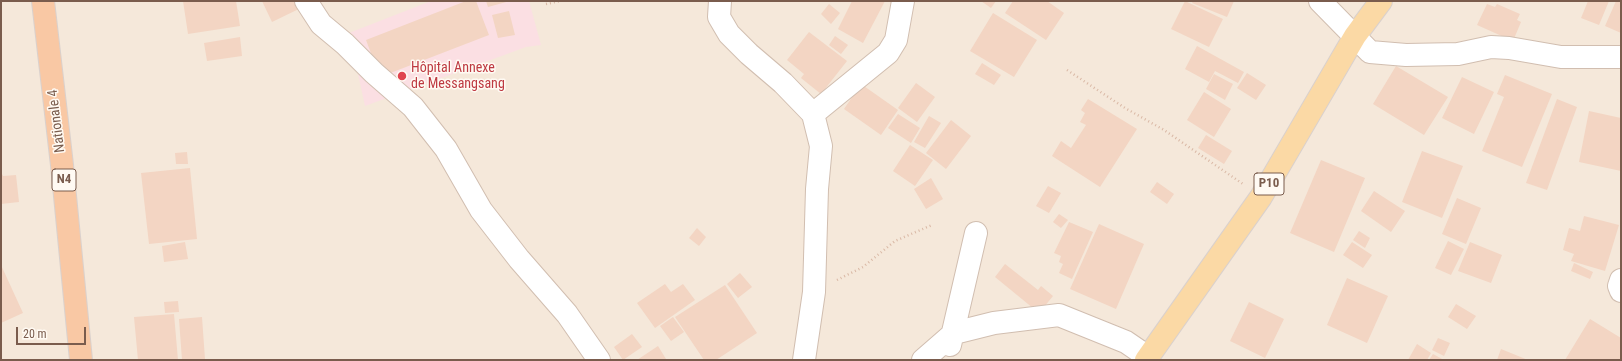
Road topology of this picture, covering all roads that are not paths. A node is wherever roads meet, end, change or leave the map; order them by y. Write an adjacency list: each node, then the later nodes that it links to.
1 (43, 1): 15 (highway, Nationale 4 / N4)
2 (306, 1): 16 (street)
3 (720, 1): 9 (street)
4 (903, 1): 9 (street)
5 (1320, 1): 7 (street)
6 (1381, 1): 7 (main road, P10)
7 (1355, 36): 8 (street); 14 (main road, P10)
8 (1621, 57)
9 (813, 114): 17 (street)
10 (976, 233): 13 (street)
11 (1621, 280): 12 (street)
12 (1621, 290)
13 (954, 333): 14 (street); 18 (street); 19 (street)
14 (1147, 359)
15 (82, 360)
16 (599, 360)
17 (804, 360)
18 (923, 360)
19 (946, 360)

